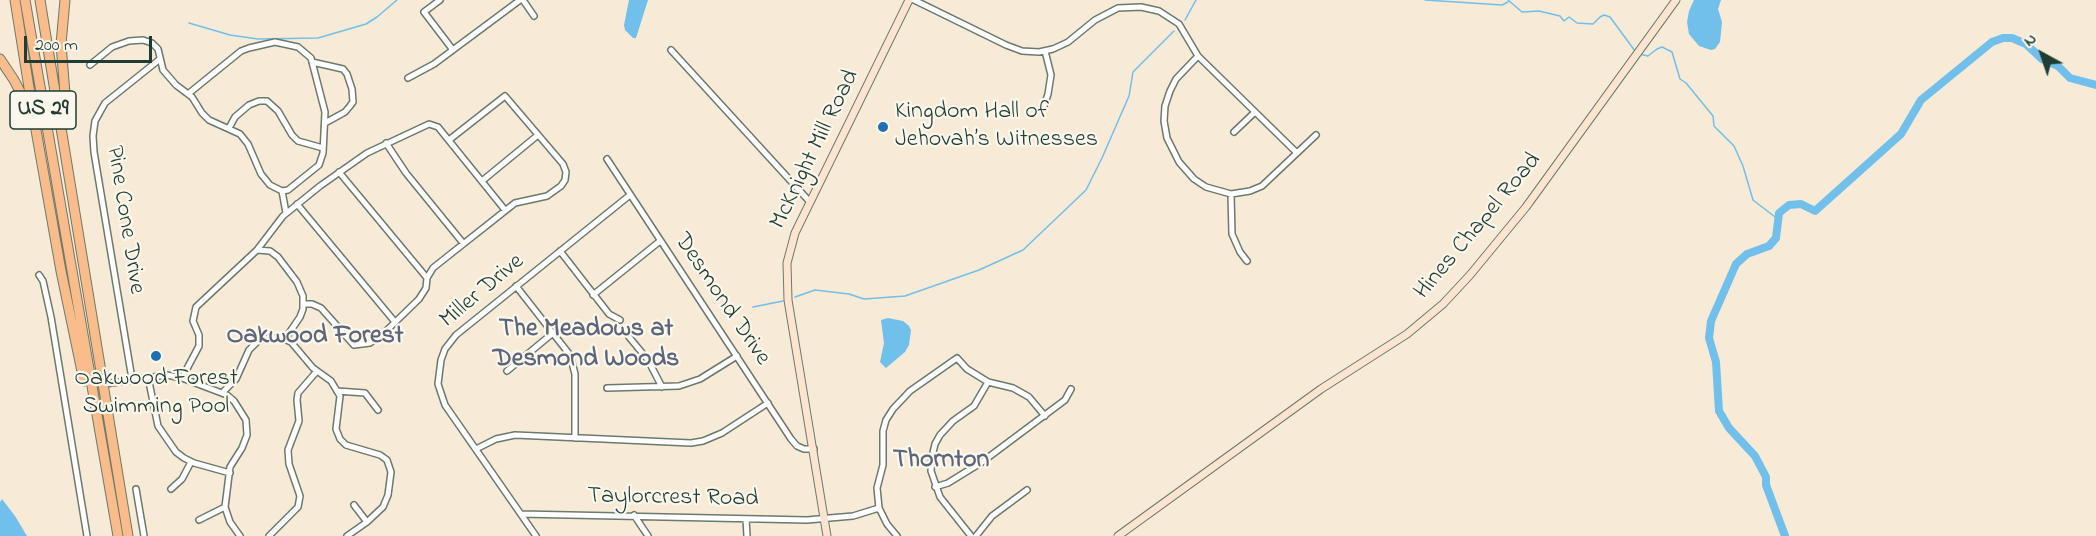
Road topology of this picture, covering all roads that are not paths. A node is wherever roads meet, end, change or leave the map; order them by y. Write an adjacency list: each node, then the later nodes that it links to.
1 (15, 0): 23 (highway)
2 (25, 0): 79 (highway, US 29)
3 (40, 0): 25 (highway, US 29)
4 (66, 0): 25 (highway)
5 (440, 0): 11 (street)
6 (521, 0): 10 (street); 11 (street)
7 (909, 0): 40 (street, McKnight Mill Road)
8 (914, 0): 13 (street)
9 (1676, 0): 108 (street, Hines Chapel Road)
10 (534, 16)
11 (453, 50): 19 (street)
12 (671, 50): 40 (street)
13 (1045, 51): 14 (street); 21 (street)
14 (1198, 56): 22 (street); 38 (street)
15 (160, 58): 18 (street); 20 (street); 64 (street, Pine Cone Drive)
16 (0, 59): 23 (highway)
17 (312, 62): 20 (street); 24 (street); 24 (street)
18 (90, 64)
19 (408, 78)
20 (188, 94): 26 (street)
21 (1044, 106)
22 (1255, 112): 27 (street); 33 (street)
23 (34, 119): 79 (highway)
24 (325, 123): 32 (street)
25 (61, 124): 66 (highway, US 29)
26 (229, 128): 32 (street); 37 (street)
27 (1234, 132)
28 (538, 135): 30 (street); 36 (street); 42 (street)
29 (1316, 135): 33 (street)
30 (449, 140): 31 (street); 36 (street)
31 (386, 143): 35 (street); 45 (street)
32 (323, 148): 37 (street)
33 (1298, 153): 38 (street)
34 (607, 159): 39 (street, Desmond Drive)
35 (339, 172): 41 (street); 50 (street)
36 (482, 181): 42 (street)
37 (282, 191): 43 (street)
38 (1231, 194): 48 (street)
39 (630, 195): 44 (street, Desmond Drive); 47 (street, Miller Drive)
40 (810, 202): 77 (street, McKnight Mill Road)
41 (297, 204): 43 (street); 55 (street)
42 (505, 210): 45 (street)
43 (286, 213): 46 (street)
44 (660, 241): 52 (street); 59 (street, Desmond Drive)
45 (463, 243): 50 (street)
46 (256, 250): 53 (street); 63 (street)
47 (560, 251): 51 (street, Miller Drive); 52 (street)
48 (1247, 261)
49 (39, 274): 94 (street)
50 (427, 278): 55 (street)
51 (516, 286): 56 (street); 76 (street, Miller Drive)
52 (594, 295): 54 (street)
53 (303, 304): 55 (street); 58 (street)
54 (620, 320)
55 (395, 322)
56 (553, 333): 61 (street); 75 (street)
57 (629, 337): 67 (street)
58 (285, 339): 60 (street); 71 (street)
59 (737, 356): 67 (street); 72 (street, Desmond Drive)
60 (317, 371): 70 (street); 99 (street)
61 (507, 371)
62 (148, 377): 63 (street); 64 (street); 78 (street)
63 (182, 378): 71 (street)
64 (132, 379): 66 (street)
65 (988, 382): 74 (street); 81 (street); 87 (street)
66 (105, 384): 96 (highway, US 29)
67 (662, 387): 68 (street)
68 (607, 388)
69 (1071, 389): 74 (street)
70 (338, 391): 73 (street); 93 (street)
71 (222, 393): 80 (street)
72 (768, 403): 75 (street); 77 (street, Desmond Drive)
73 (378, 410)
74 (1045, 416): 81 (street)
75 (575, 438): 76 (street)
76 (476, 449): 88 (street, Miller Drive)
77 (814, 449): 92 (street, McKnight Mill Road)
78 (191, 462): 80 (street); 83 (street)
79 (105, 466): 95 (highway, US 29)
80 (230, 473): 86 (street)
81 (935, 487): 106 (street)
82 (136, 489): 97 (street)
83 (171, 489)
84 (1027, 489): 107 (street)
85 (354, 505): 93 (street)
86 (225, 507): 91 (street); 98 (street)
87 (879, 508): 92 (street, Taylorcrest Road); 105 (street)
88 (521, 514): 89 (street, Taylorcrest Road); 101 (street, Miller Drive)
89 (633, 515): 90 (street, Taylorcrest Road); 102 (street)
90 (746, 519): 92 (street, Taylorcrest Road); 103 (street)
91 (199, 520)
92 (825, 520): 104 (street, McKnight Mill Road)
93 (368, 522): 100 (street)
94 (87, 536)
95 (118, 536)
96 (128, 536)
97 (144, 536)
98 (240, 536)
99 (269, 536)
100 (347, 536)
101 (536, 536)
102 (648, 536)
103 (747, 536)
104 (827, 536)
105 (897, 536)
106 (971, 536)
107 (976, 536)
108 (1119, 536)

